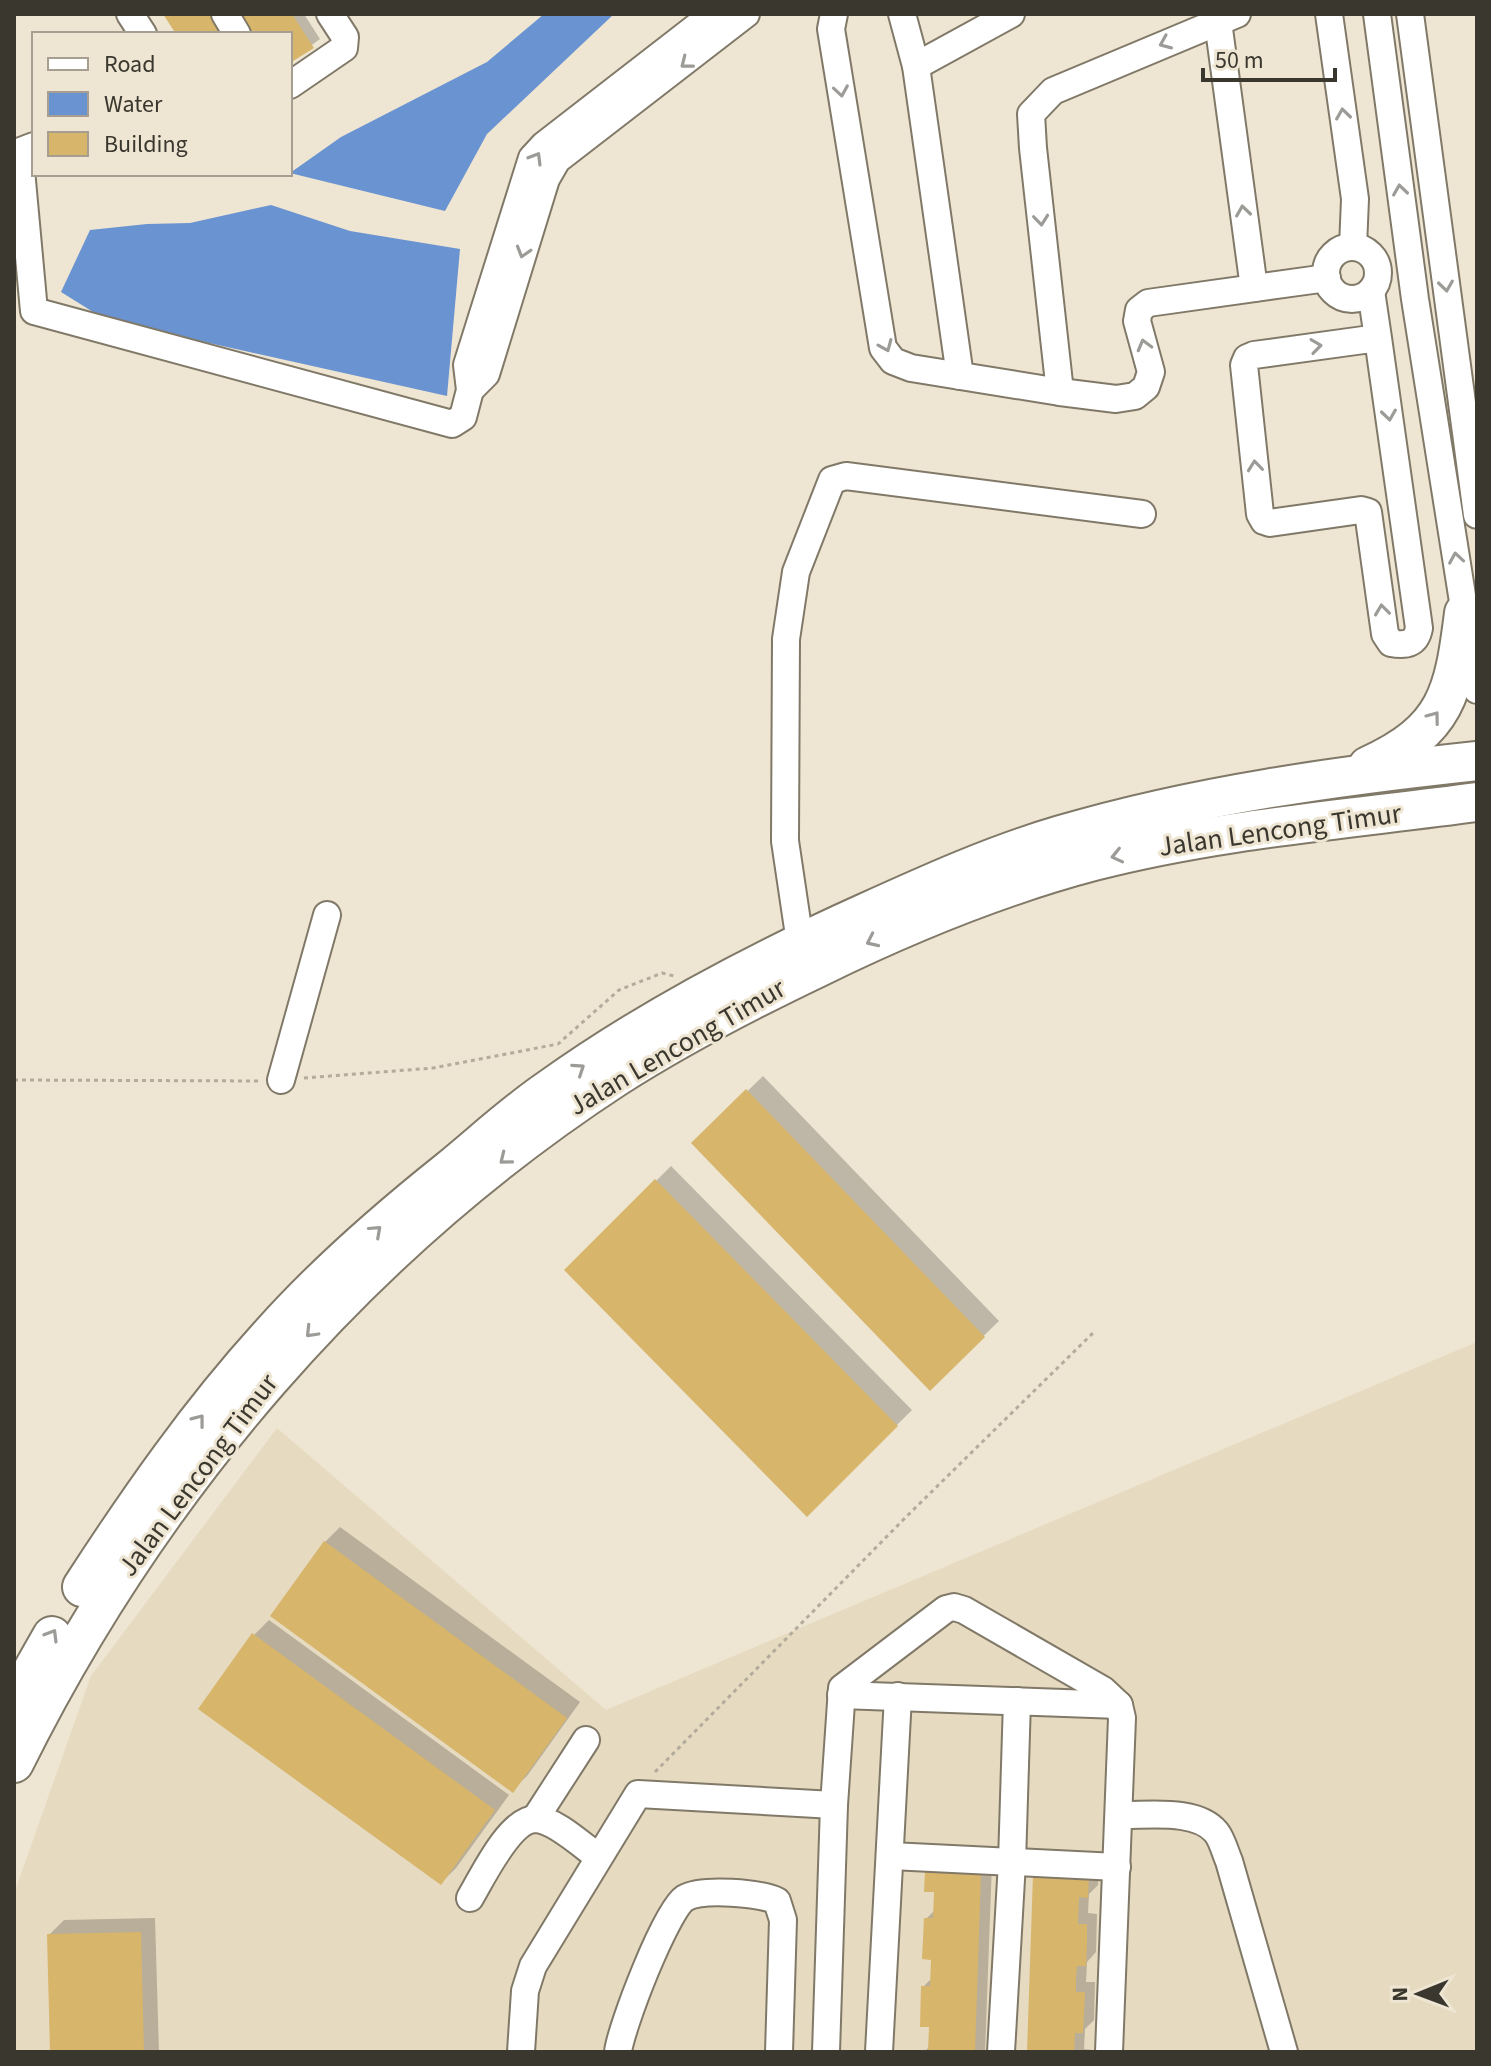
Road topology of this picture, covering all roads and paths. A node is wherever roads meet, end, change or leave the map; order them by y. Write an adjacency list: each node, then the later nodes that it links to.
1 (130, 14): 13 (street)
2 (225, 14): 14 (street)
3 (330, 14): 16 (street)
4 (713, 14): 25 (street, one-way to 4)
5 (746, 14): 25 (street, one-way to 25)
6 (834, 14): 24 (street, one-way to 24)
7 (902, 14): 15 (street)
8 (1011, 14): 15 (street)
9 (1329, 14): 19 (street, one-way to 9)
10 (1377, 14): 18 (street, one-way to 10)
11 (1410, 14): 28 (street, one-way to 28)
12 (1224, 16): 21 (street, one-way to 12); 26 (street, one-way to 26)
13 (142, 32)
14 (236, 32)
15 (916, 66): 24 (street)
16 (292, 84)
17 (32, 147): 25 (street)
18 (1405, 225): 19 (street); 22 (street)
19 (1369, 270): 20 (street); 20 (street); 22 (street); 23 (street)
20 (1327, 278): 21 (street)
21 (1254, 288): 26 (street, one-way to 21)
22 (1415, 299): 29 (street, one-way to 22)
23 (1378, 338): 23 (street, one-way to 23)
24 (960, 376): 26 (street)
25 (470, 390)
26 (1060, 392)
27 (1142, 514): 37 (street)
28 (1477, 515)
29 (1464, 613): 30 (street); 32 (highway, one-way to 29)
30 (1477, 690)
31 (1477, 761): 32 (highway, Jalan Lencong Timur)
32 (1348, 775): 37 (highway, Jalan Lencong Timur)
33 (1477, 779): 35 (highway)
34 (1477, 802): 35 (highway, Jalan Lencong Timur)
35 (1193, 840): 48 (highway, Jalan Lencong Timur, one-way to 48)
36 (327, 915): 40 (street)
37 (800, 942): 45 (highway, Jalan Lencong Timur, one-way to 37)
38 (674, 976): 40 (path)
39 (14, 1080): 40 (path)
40 (281, 1080)
41 (1095, 1331): 49 (path)
42 (841, 1695): 43 (street); 46 (street); 50 (street)
43 (898, 1696): 44 (street); 53 (street)
44 (1017, 1701): 46 (street); 55 (street)
45 (14, 1703)
46 (1119, 1705): 51 (street)
47 (586, 1740): 52 (street)
48 (14, 1763)
49 (638, 1794): 50 (street); 54 (street)
50 (834, 1805): 61 (street)
51 (1119, 1815): 56 (street); 65 (street)
52 (535, 1819): 54 (street); 57 (street)
53 (891, 1856): 55 (street); 62 (street)
54 (598, 1857): 58 (street)
55 (1012, 1862): 56 (street); 63 (street)
56 (1117, 1867): 64 (street)
57 (470, 1898)
58 (521, 2052)
59 (618, 2052): 60 (street)
60 (779, 2052)
61 (826, 2052)
62 (879, 2052)
63 (1001, 2052)
64 (1109, 2052)
65 (1284, 2052)

